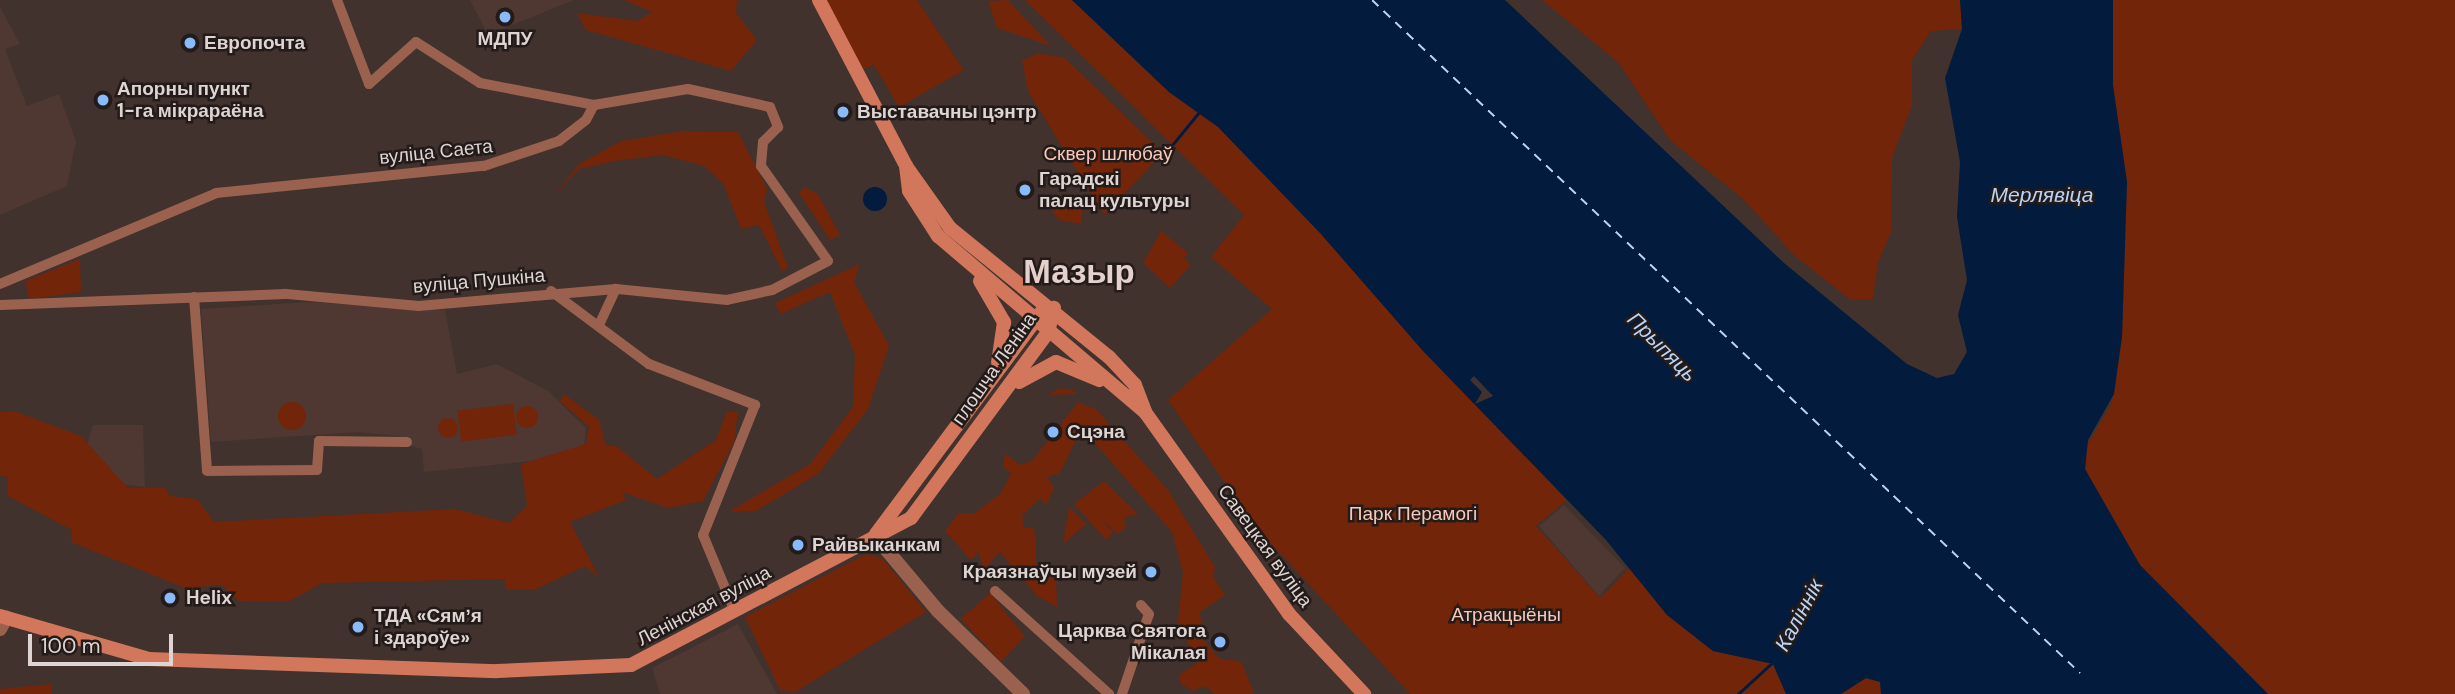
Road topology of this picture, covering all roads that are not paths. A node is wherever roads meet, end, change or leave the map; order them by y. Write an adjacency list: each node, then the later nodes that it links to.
1 (337, 0): 3 (street)
2 (819, 0): 4 (main road, Савецкая вуліца)
3 (594, 105): 6 (street, вуліца Саета); 7 (street, вуліца Пушкіна)
4 (906, 166): 5 (main road, Савецкая вуліца); 11 (main road, Савецкая вуліца)
5 (948, 247): 12 (main road, Савецкая вуліца); 17 (main road)
6 (0, 284)
7 (616, 289): 8 (street, вуліца Пушкіна); 13 (street)
8 (551, 291): 9 (street, вуліца Пушкіна); 13 (street)
9 (194, 297): 10 (street, вуліца Пушкіна); 18 (street)
10 (0, 305)
11 (1054, 308): 12 (main road, плошча Леніна); 14 (main road, плошча Леніна); 16 (main road, Савецкая вуліца)
12 (1036, 315): 14 (main road, Савецкая вуліца); 17 (main road, плошча Леніна)
13 (599, 325): 23 (street)
14 (1051, 326): 15 (main road, Савецкая вуліца); 19 (main road, плошча Леніна)
15 (1123, 394): 16 (main road, Савецкая вуліца); 19 (main road)
16 (1145, 412): 28 (main road, Савецкая вуліца)
17 (966, 416): 20 (main road, плошча Леніна)
18 (407, 442)
19 (955, 458): 20 (main road, плошча Леніна)
20 (875, 536): 23 (main road, Ленінская вуліца); 25 (street)
21 (995, 591): 26 (street)
22 (1141, 605): 27 (street)
23 (735, 612): 24 (main road, Ленінская вуліца)
24 (2, 621)
25 (1023, 694)
26 (1108, 694)
27 (1122, 694)
28 (1364, 694)

